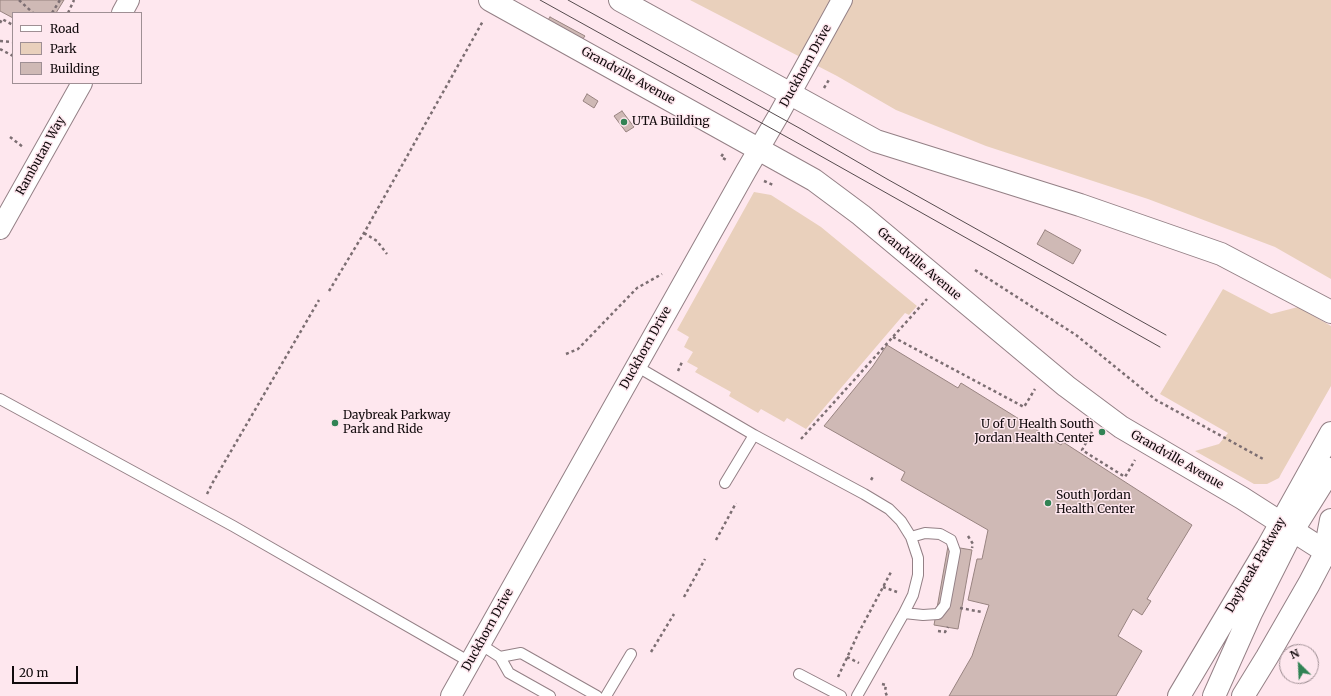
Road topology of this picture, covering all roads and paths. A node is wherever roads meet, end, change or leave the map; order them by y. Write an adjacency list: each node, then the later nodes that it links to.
1 (19, 0): 8 (path)
2 (60, 0): 9 (path)
3 (74, 0): 10 (path)
4 (129, 0): 11 (street)
5 (620, 0): 19 (street)
6 (842, 0): 19 (street, Duckhorn Drive)
7 (488, 7): 22 (street, Grandville Avenue); 26 (path)
8 (32, 12)
9 (53, 12)
10 (68, 12)
11 (123, 12)
12 (0, 23): 13 (path)
13 (12, 24)
14 (0, 41): 15 (path)
15 (12, 42)
16 (0, 49): 17 (path)
17 (12, 55)
18 (81, 84): 25 (street, Rambutan Way)
19 (790, 94): 22 (street, Duckhorn Drive); 33 (street)
20 (10, 137): 21 (path)
21 (23, 146)
22 (759, 148): 37 (street, Duckhorn Drive); 52 (street, Grandville Avenue)
23 (762, 180): 24 (path)
24 (773, 186)
25 (0, 229)
26 (364, 233): 27 (path); 30 (path)
27 (387, 254)
28 (975, 270): 46 (path)
29 (662, 274): 35 (path)
30 (329, 291)
31 (927, 299): 34 (path)
32 (319, 300): 49 (path)
33 (1331, 312)
34 (893, 337): 39 (path); 44 (path)
35 (566, 354)
36 (682, 362): 38 (path)
37 (636, 366): 43 (lane); 65 (street, Duckhorn Drive)
38 (678, 371)
39 (1036, 387)
40 (0, 399): 70 (lane)
41 (1092, 432): 45 (path)
42 (1331, 433): 52 (street, Daybreak Parkway)
43 (754, 435): 48 (lane); 53 (lane)
44 (801, 439)
45 (1136, 459)
46 (1265, 460)
47 (1331, 469): 52 (street)
48 (725, 483)
49 (206, 497)
50 (736, 503): 54 (path)
51 (1331, 520): 55 (street)
52 (1287, 527): 55 (street, Grandville Avenue); 83 (street, Daybreak Parkway); 84 (street)
53 (911, 537): 64 (lane); 64 (lane)
54 (716, 540)
55 (1329, 550): 85 (street)
56 (705, 559): 60 (path)
57 (891, 572): 58 (path)
58 (883, 587): 59 (path); 69 (path)
59 (899, 592)
60 (684, 597)
61 (958, 608): 62 (path)
62 (982, 612)
63 (674, 614): 66 (path)
64 (904, 614): 75 (lane)
65 (480, 644): 68 (lane); 70 (street, Duckhorn Drive)
66 (651, 652)
67 (631, 654): 79 (lane)
68 (500, 657): 77 (lane); 78 (lane)
69 (847, 657): 71 (path); 73 (path)
70 (470, 662): 76 (street, Duckhorn Drive)
71 (861, 664)
72 (799, 674): 80 (lane)
73 (836, 681)
74 (886, 685): 82 (path)
75 (859, 692): 81 (lane)
76 (451, 696)
77 (550, 696)
78 (597, 696)
79 (606, 696)
80 (841, 696)
81 (869, 696)
82 (887, 696)
83 (1178, 696)
84 (1214, 696)
85 (1243, 696)

